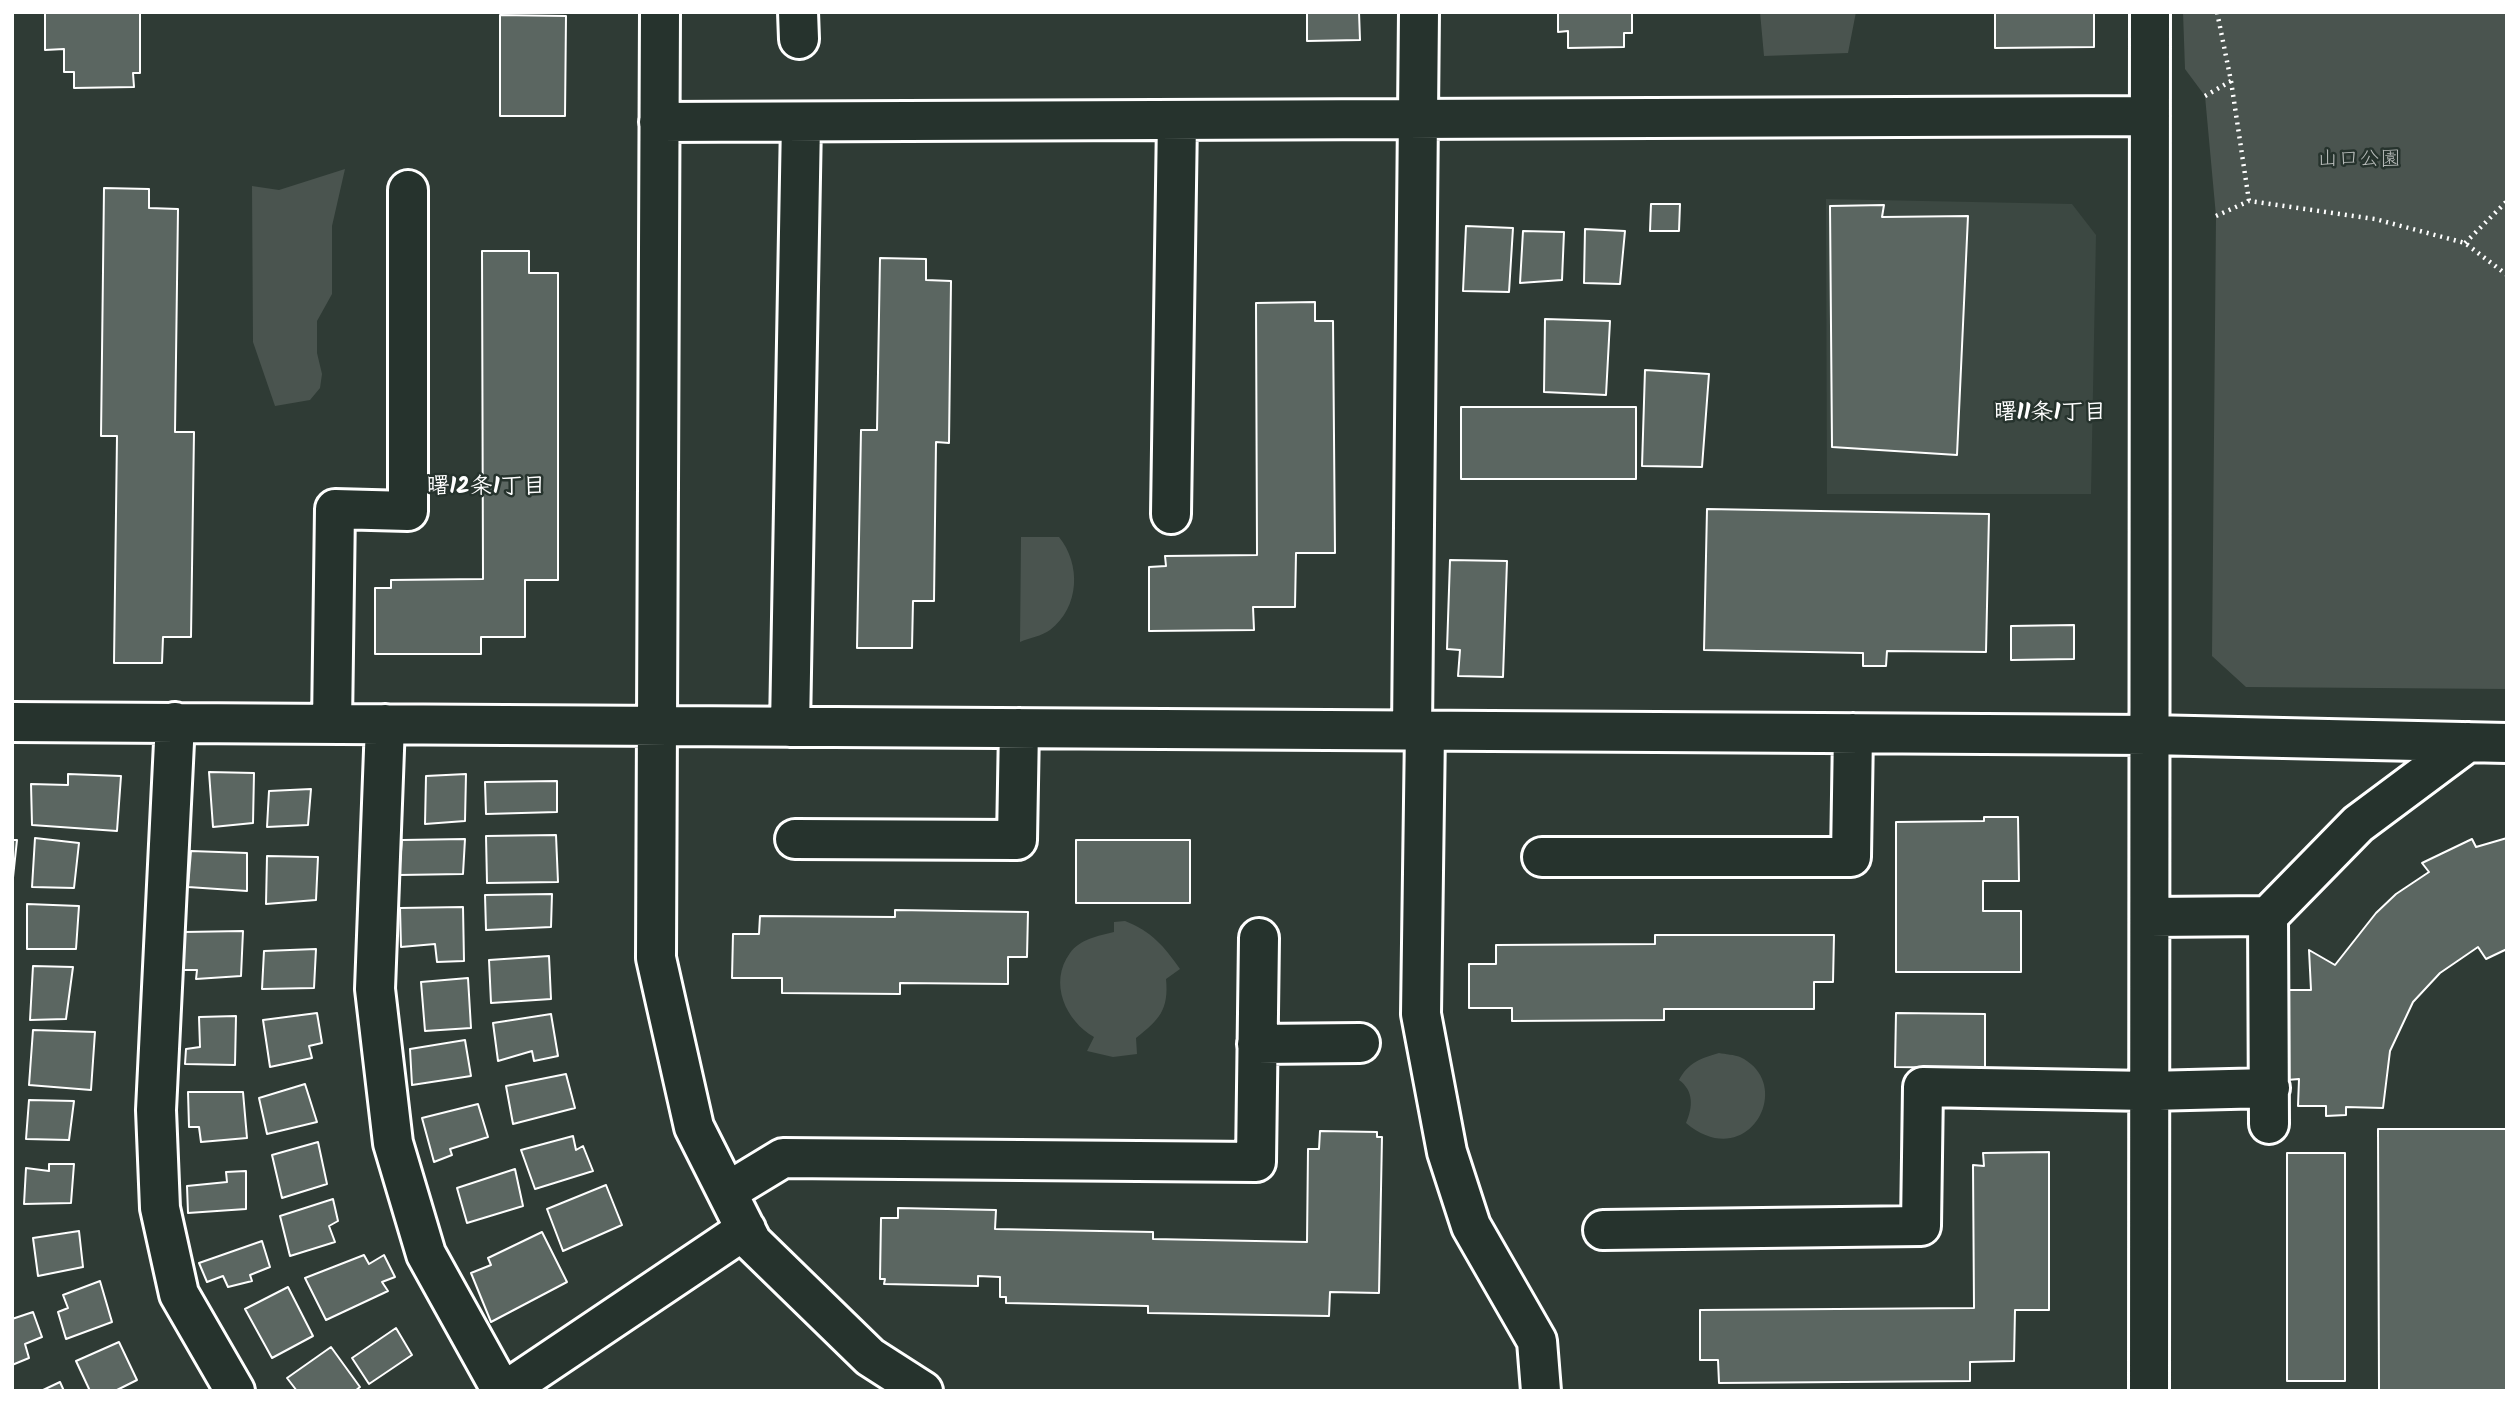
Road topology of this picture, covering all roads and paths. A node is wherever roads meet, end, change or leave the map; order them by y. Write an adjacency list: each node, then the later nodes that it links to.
1 (660, 12): 10 (street)
2 (1419, 12): 8 (street)
3 (2150, 12): 7 (street)
4 (2217, 12): 5 (path)
5 (2231, 81): 6 (path); 13 (path)
6 (2205, 96)
7 (2150, 116): 8 (street); 28 (street)
8 (1418, 119): 9 (street); 26 (street)
9 (1177, 120): 11 (street); 18 (street)
10 (659, 122): 11 (street); 23 (street)
11 (801, 122): 24 (street)
12 (408, 190): 21 (street)
13 (2249, 201): 15 (path); 16 (path)
14 (2507, 201): 16 (path)
15 (2216, 216)
16 (2465, 243): 17 (path)
17 (2507, 275)
18 (1171, 514)
19 (12, 722): 20 (street)
20 (175, 722): 21 (street); 42 (street)
21 (332, 724): 22 (street)
22 (385, 724): 23 (street); 43 (street)
23 (657, 726): 24 (street); 39 (street)
24 (790, 727): 25 (street)
25 (1019, 728): 26 (street); 31 (street)
26 (1418, 731): 27 (street); 45 (street)
27 (1853, 733): 28 (street); 32 (street)
28 (2150, 735): 29 (street); 34 (street)
29 (2468, 742): 30 (street); 33 (street)
30 (2507, 743)
31 (795, 839)
32 (1542, 857)
33 (2268, 916): 34 (street); 38 (street)
34 (2150, 917): 38 (street)
35 (1259, 938): 37 (street)
36 (1360, 1043): 37 (street)
37 (1257, 1044): 39 (street)
38 (2149, 1091): 41 (street); 46 (street)
39 (727, 1192): 40 (street)
40 (746, 1230): 43 (street); 44 (street)
41 (1603, 1230)
42 (235, 1391)
43 (503, 1391)
44 (923, 1391)
45 (1541, 1391)
46 (2149, 1391)

